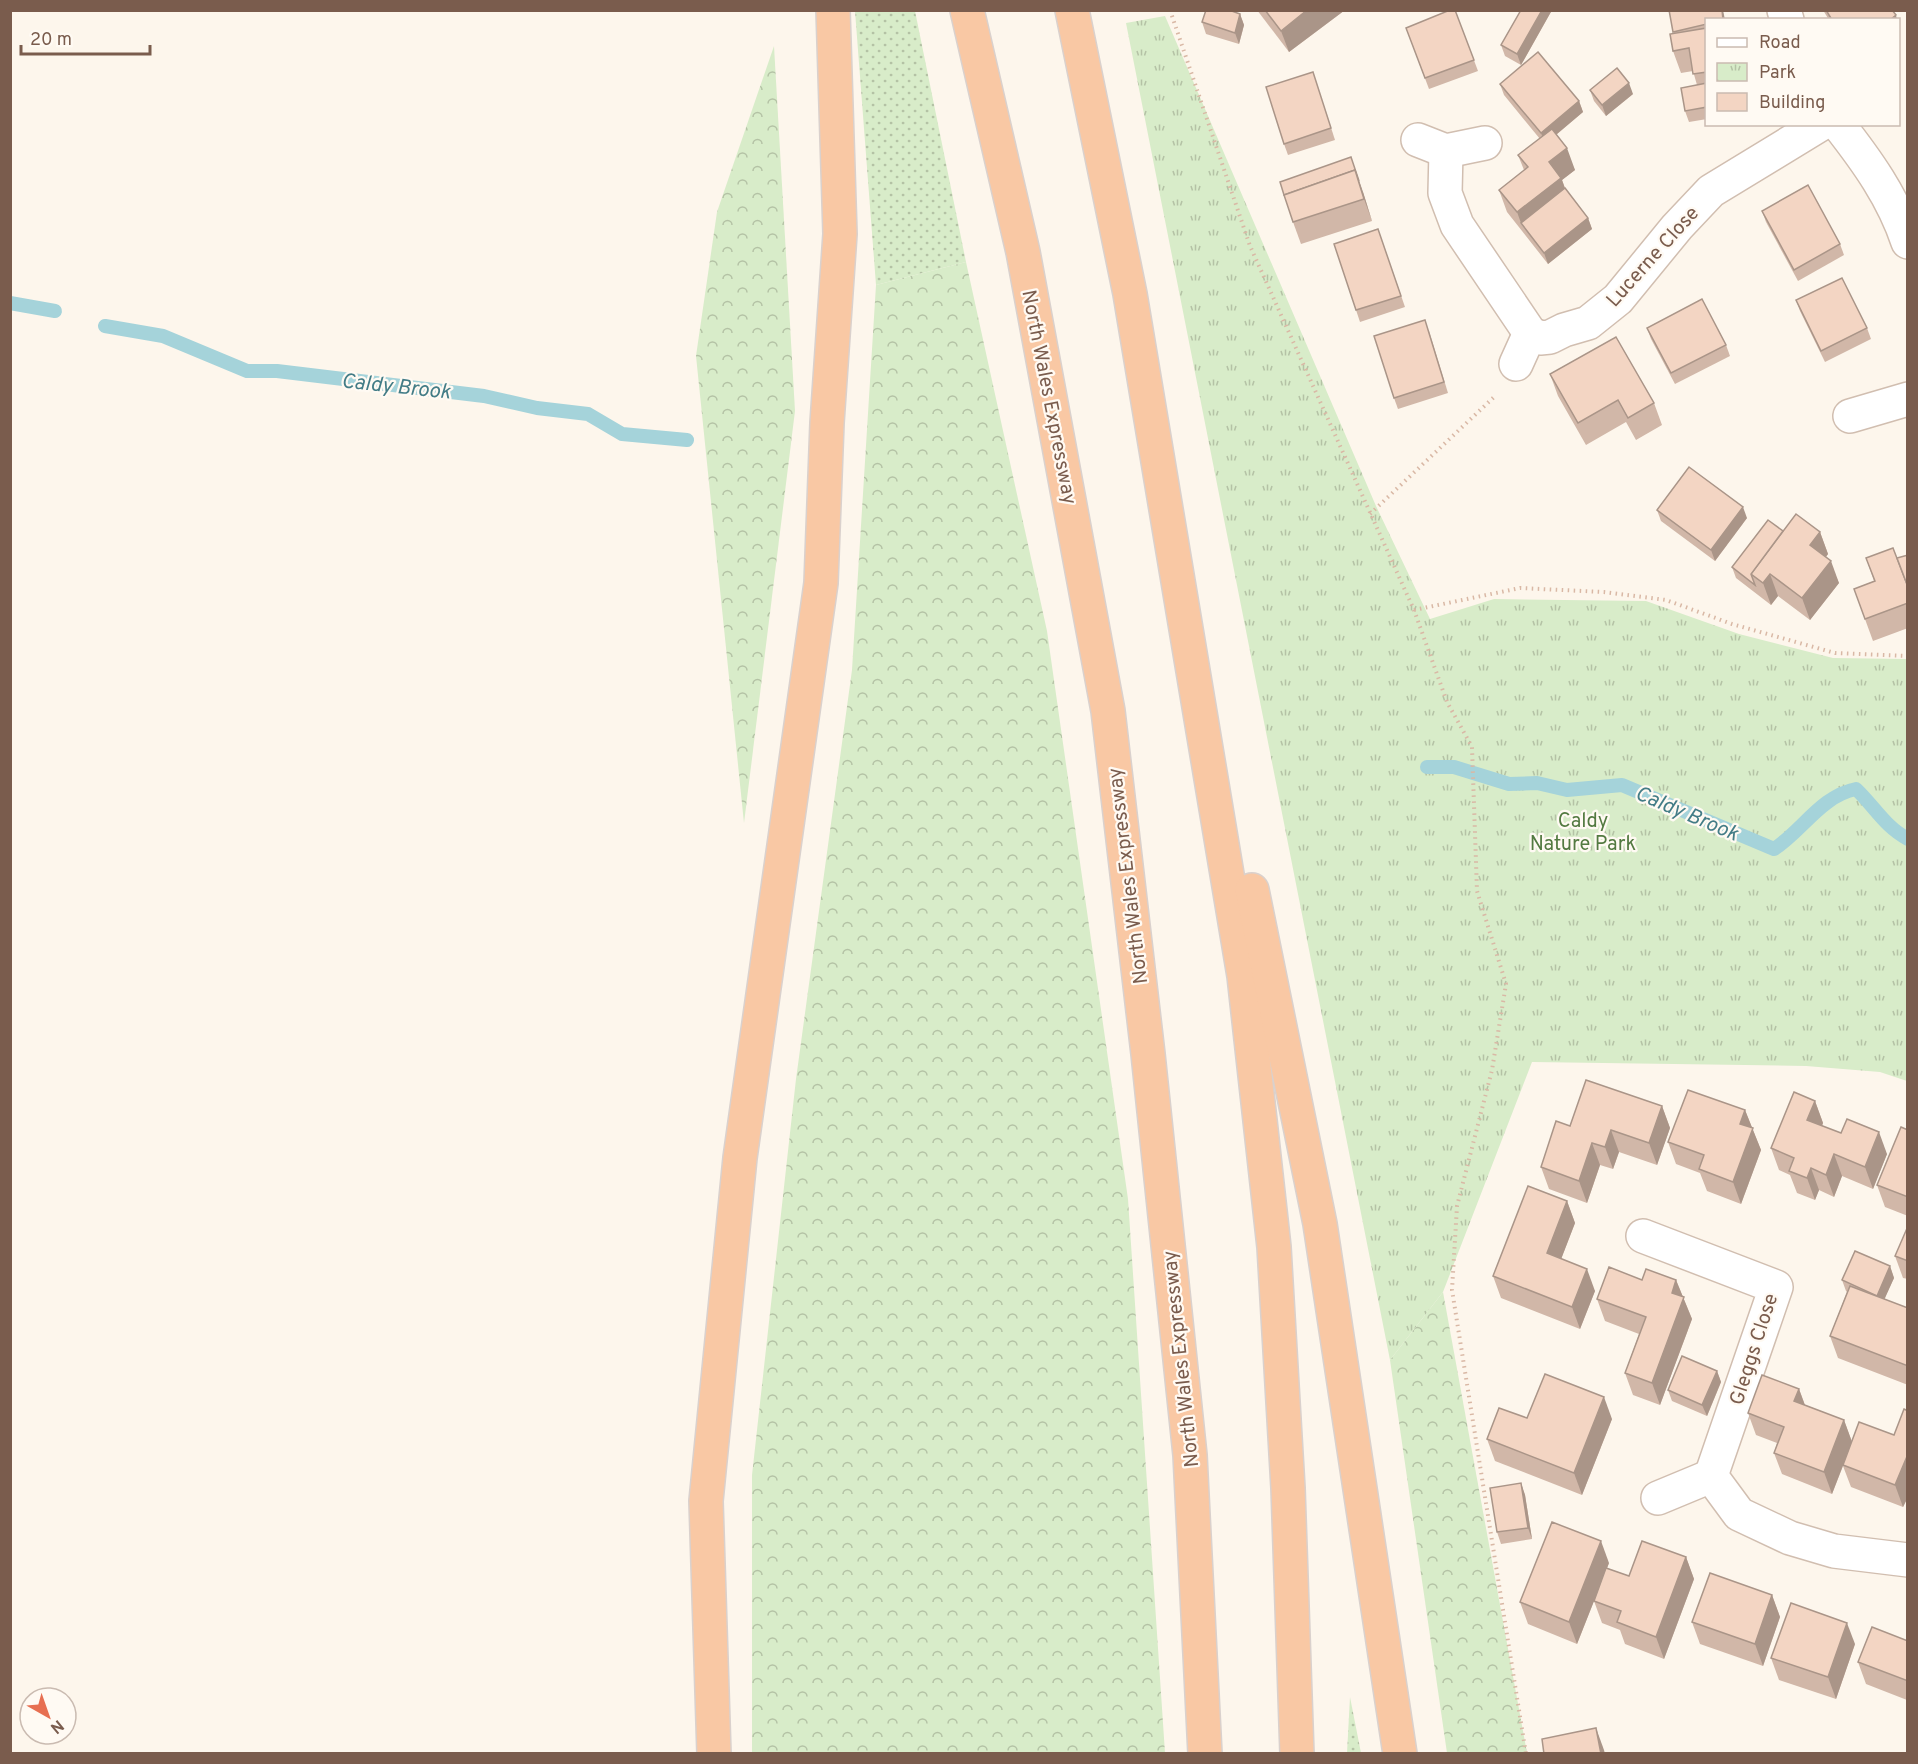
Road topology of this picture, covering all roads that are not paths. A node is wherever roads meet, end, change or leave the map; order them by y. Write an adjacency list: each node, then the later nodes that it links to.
1 (833, 10): 17 (highway)
2 (967, 10): 18 (highway, North Wales Expressway)
3 (1072, 10): 8 (highway)
4 (1818, 126): 9 (street, Lucerne Close)
5 (1840, 126): 7 (street)
6 (1485, 142): 9 (street)
7 (1908, 242)
8 (1130, 294): 19 (highway); 20 (highway)
9 (1530, 333): 10 (street)
10 (1516, 364)
11 (1908, 399): 12 (street)
12 (1850, 416)
13 (1643, 1236): 14 (street, Gleggs Close)
14 (1711, 1476): 15 (street); 16 (street)
15 (1658, 1498)
16 (1908, 1560)
17 (714, 1754)
18 (1204, 1754)
19 (1298, 1754)
20 (1400, 1754)

